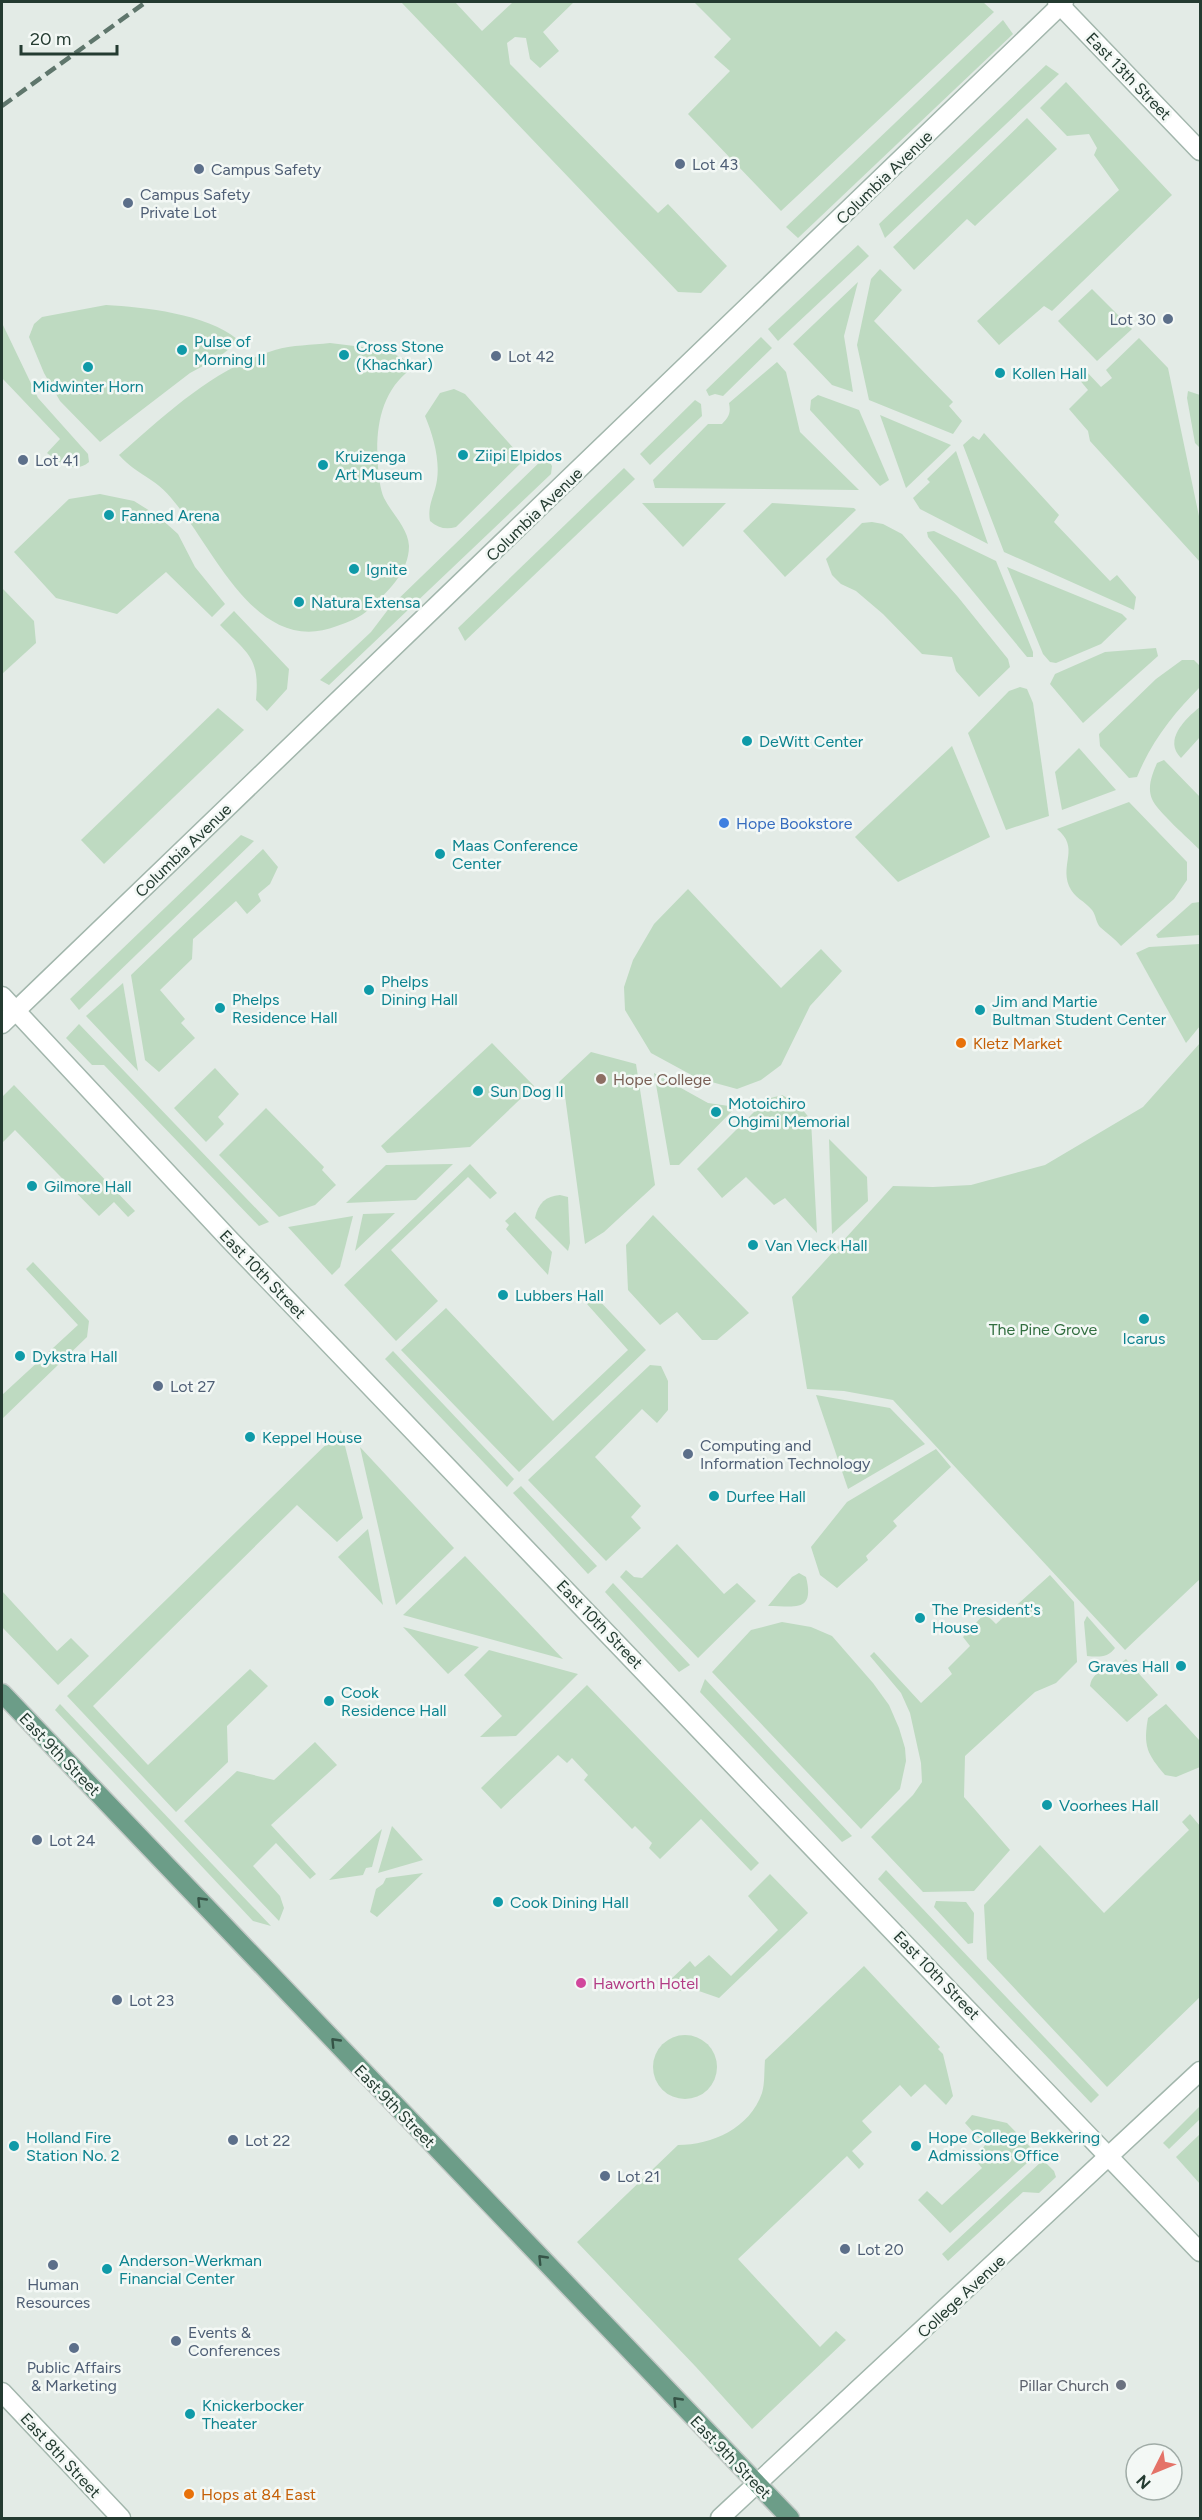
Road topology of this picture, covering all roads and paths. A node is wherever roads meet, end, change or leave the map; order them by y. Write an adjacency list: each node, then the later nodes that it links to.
1 (1061, 3): 2 (street, East 13th Street); 4 (street, Columbia Avenue)
2 (1200, 151)
3 (2, 996): 4 (street, East 10th Street)
4 (16, 1011): 5 (street, Columbia Avenue); 8 (street, East 10th Street)
5 (2, 1024)
6 (2, 1693): 11 (main road, East 9th Street, one-way to 6)
7 (1200, 2072): 8 (street, College Avenue)
8 (1110, 2157): 9 (street, East 10th Street); 11 (street, College Avenue)
9 (1200, 2252)
10 (2, 2392): 12 (street, East 8th Street)
11 (757, 2484): 13 (street, College Avenue); 14 (main road, East 9th Street)
12 (121, 2518)
13 (720, 2518)
14 (790, 2518)

